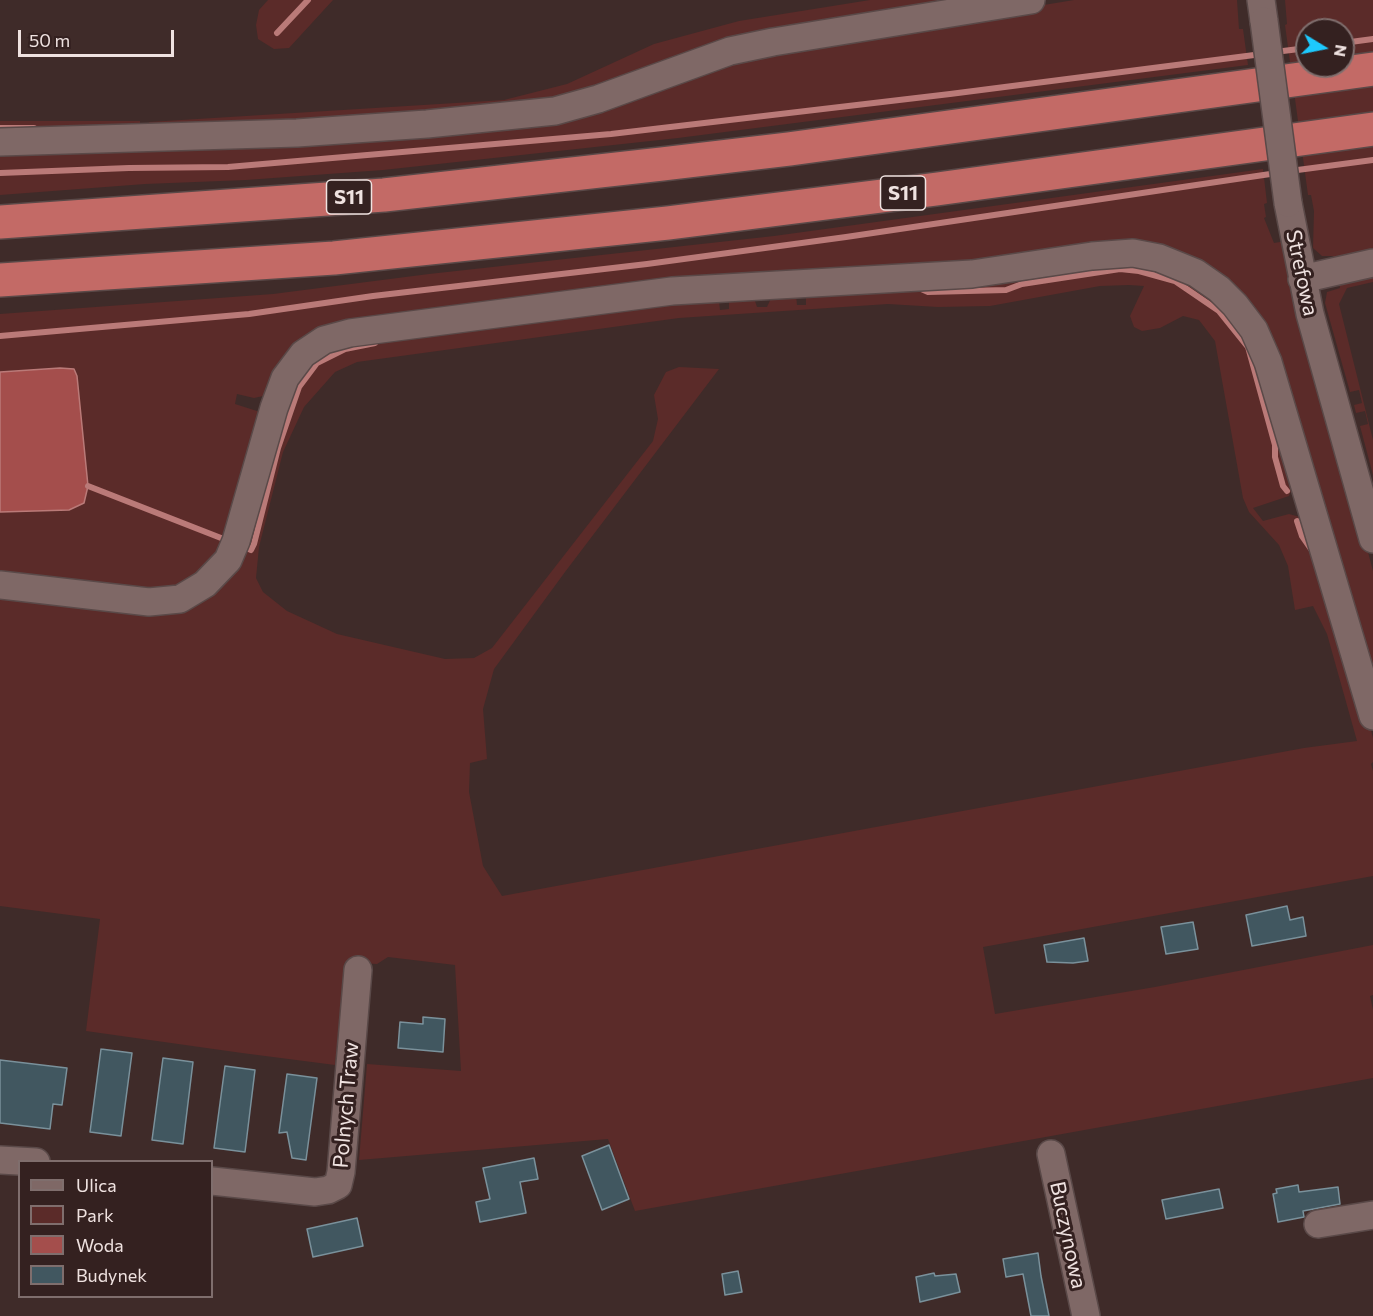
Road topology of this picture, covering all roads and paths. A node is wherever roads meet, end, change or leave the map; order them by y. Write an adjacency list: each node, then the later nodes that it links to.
1 (1031, 0): 5 (street)
2 (1262, 11): 8 (street, Strefowa, bridge)
3 (1373, 69): 6 (highway, S11)
4 (1373, 129): 9 (highway, S11)
5 (0, 142)
6 (0, 222)
7 (1373, 263): 8 (street)
8 (1302, 279): 10 (street, Strefowa)
9 (0, 280)
10 (1373, 539)
11 (0, 585): 12 (street)
12 (1373, 716)
13 (358, 970): 17 (street, Polnych Traw)
14 (1051, 1154): 20 (street, Buczynowa)
15 (0, 1160): 16 (street)
16 (18, 1160)
17 (213, 1181)
18 (1373, 1215): 19 (street)
19 (1318, 1224)
20 (1086, 1316)

